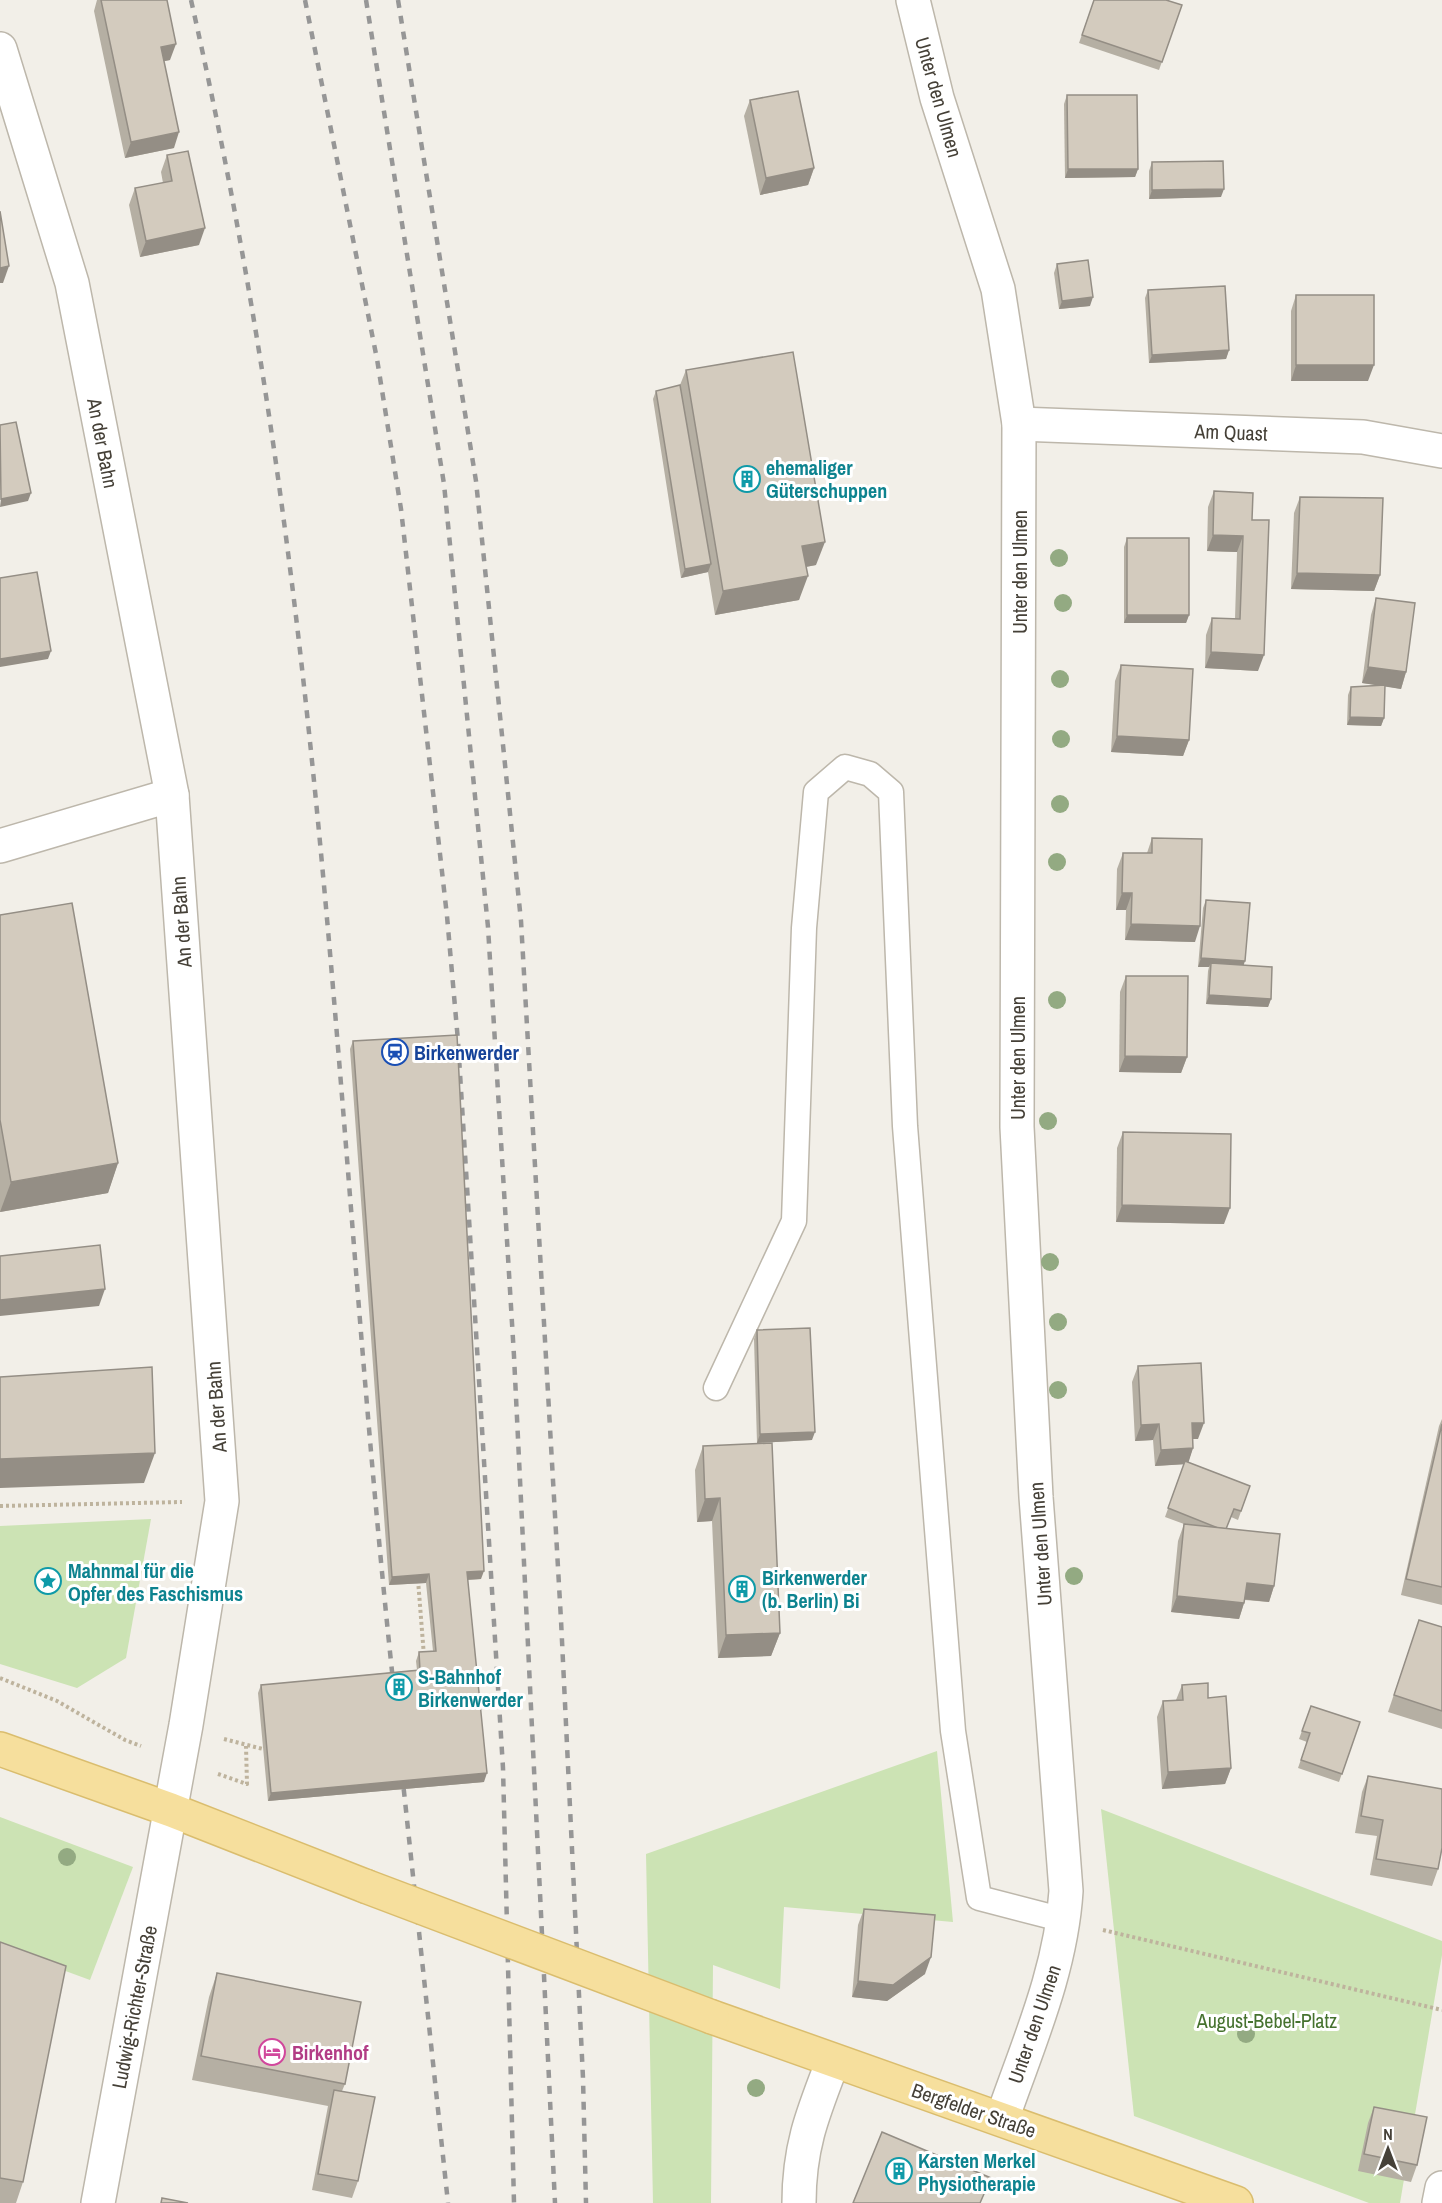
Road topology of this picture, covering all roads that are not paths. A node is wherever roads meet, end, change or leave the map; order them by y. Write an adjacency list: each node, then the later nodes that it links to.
1 (913, 0): 3 (street, Unter den Ulmen)
2 (0, 49): 5 (street, An der Bahn)
3 (1019, 424): 4 (street, Am Quast); 10 (street, Unter den Ulmen)
4 (1442, 451)
5 (172, 795): 6 (street); 9 (street, An der Bahn)
6 (0, 846)
7 (716, 1388): 10 (lane)
8 (0, 1749): 9 (main road, Bergfelder Straße)
9 (171, 1810): 11 (main road, Bergfelder Straße, bridge); 14 (street, Ludwig-Richter-Straße)
10 (1064, 1920): 12 (street, Unter den Ulmen)
11 (833, 2061): 12 (main road, Bergfelder Straße); 15 (street)
12 (1002, 2119): 16 (main road, Bergfelder Straße)
13 (1442, 2188): 17 (street)
14 (98, 2203)
15 (798, 2203)
16 (1236, 2203)
17 (1439, 2203)

